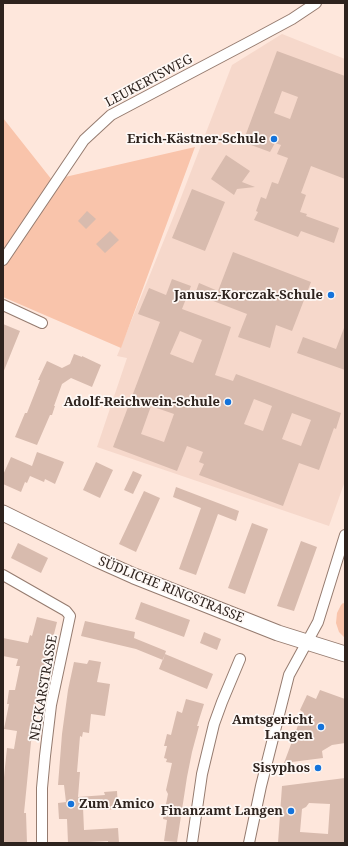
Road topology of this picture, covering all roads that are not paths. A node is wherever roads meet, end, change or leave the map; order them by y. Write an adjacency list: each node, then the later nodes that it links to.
1 (316, 3): 2 (street, LEUKERTSWEG)
2 (3, 260)
3 (3, 305): 4 (street)
4 (42, 323)
5 (3, 513): 8 (main road, SÜDLICHE RINGSTRASSE)
6 (345, 535): 8 (street)
7 (3, 575): 11 (street, NECKARSTRASSE)
8 (306, 642): 9 (main road, SÜDLICHE RINGSTRASSE); 13 (street)
9 (345, 654)
10 (240, 658): 12 (street)
11 (42, 843)
12 (192, 843)
13 (250, 843)

